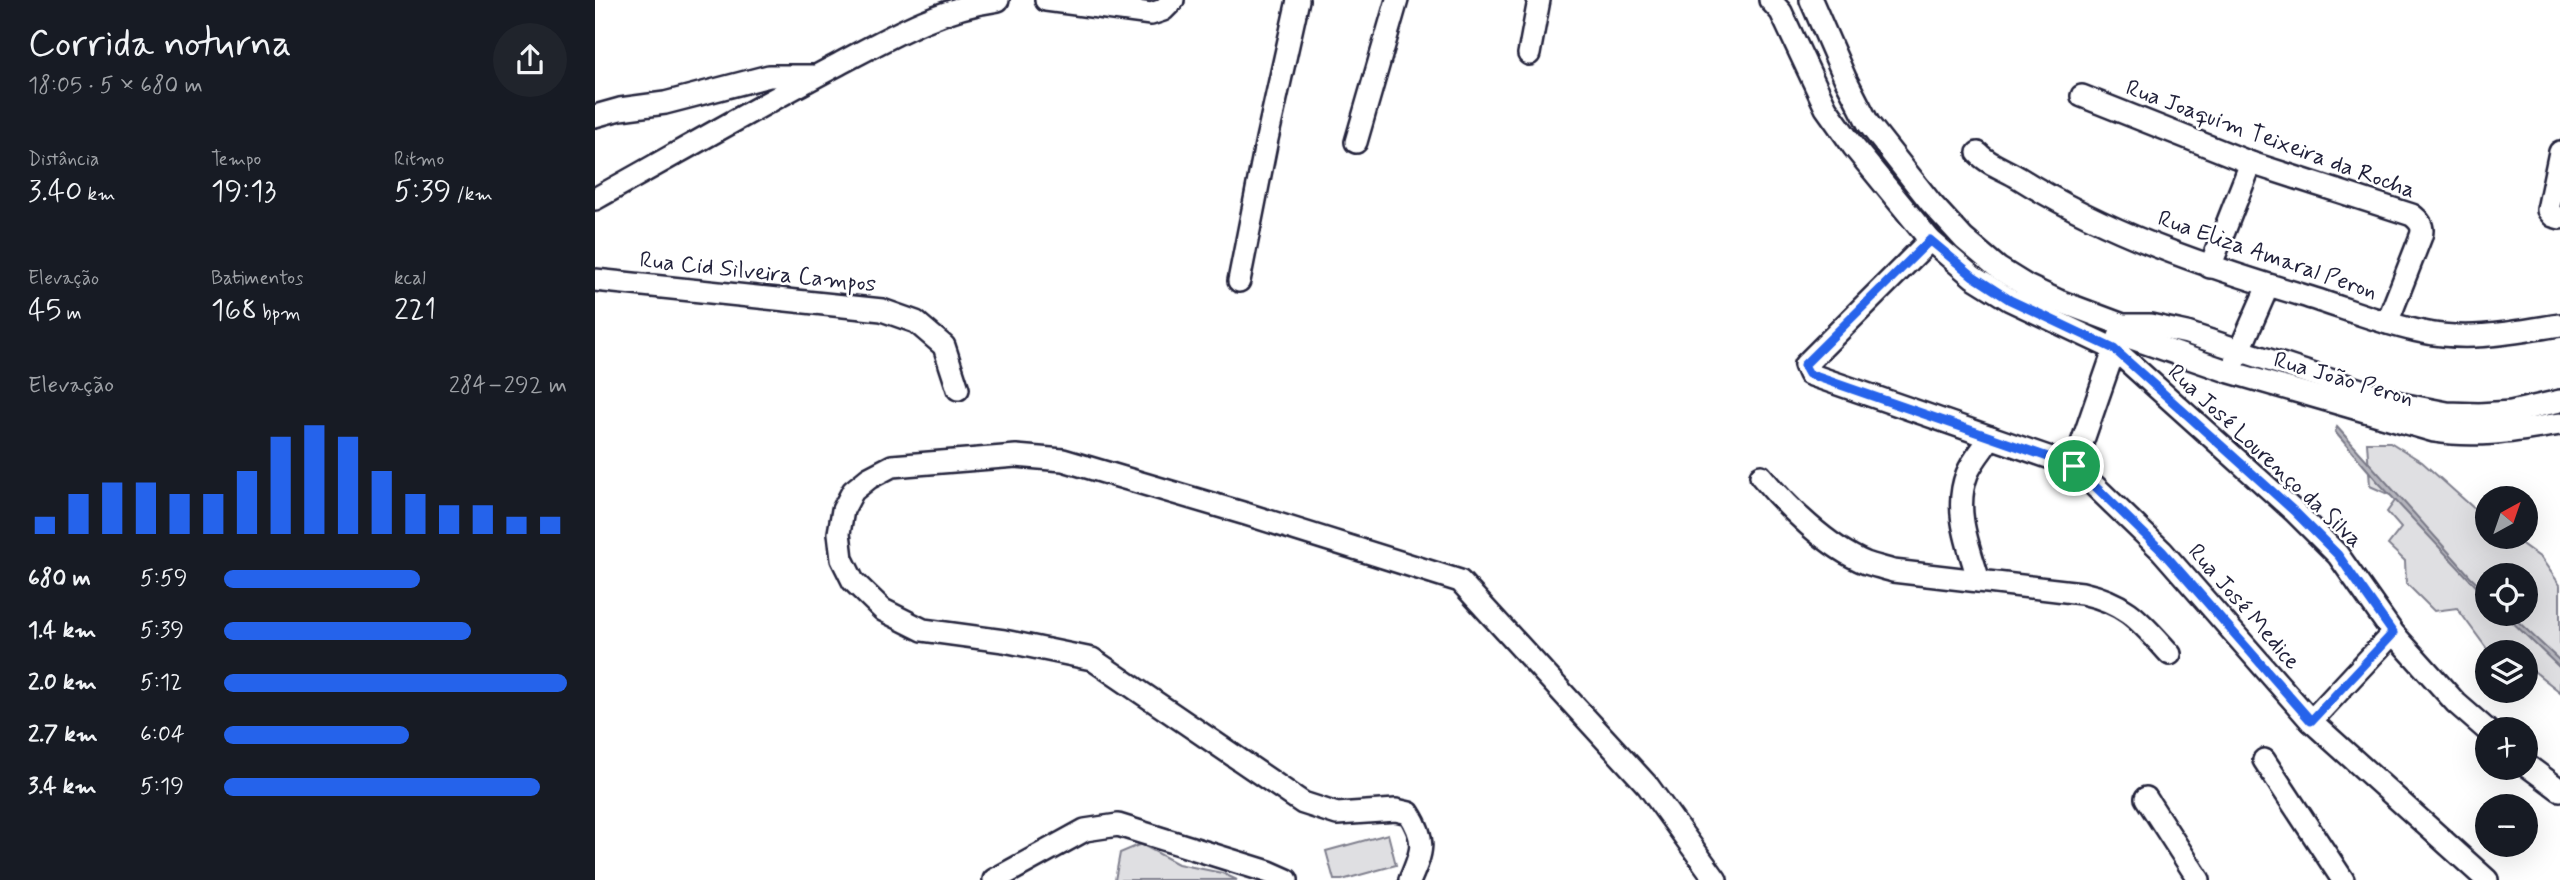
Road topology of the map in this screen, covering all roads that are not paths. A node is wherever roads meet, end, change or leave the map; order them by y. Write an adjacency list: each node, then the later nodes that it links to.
1 (998, 0): 10 (street)
2 (1046, 0): 3 (street)
3 (1173, 0)
4 (1298, 0): 22 (street)
5 (1397, 0): 13 (street)
6 (1539, 0): 9 (street)
7 (1770, 0): 19 (street)
8 (1811, 0): 26 (street)
9 (1529, 54)
10 (816, 76): 12 (street); 17 (street)
11 (2082, 96): 16 (street, Rua Joaquim Teixeira da Rocha)
12 (595, 116)
13 (1356, 142)
14 (2560, 152): 18 (street)
15 (1978, 153): 20 (street, Rua Eliza Amaral Peron)
16 (2251, 163): 20 (street); 24 (street, Rua Joaquim Teixeira da Rocha)
17 (595, 199)
18 (2560, 218)
19 (1930, 240): 26 (street); 32 (street)
20 (2210, 267): 23 (street, Rua Eliza Amaral Peron)
21 (595, 280): 29 (street, Rua Cid Silveira Campos)
22 (1239, 281)
23 (2268, 286): 24 (street, Rua Eliza Amaral Peron); 27 (street)
24 (2387, 323): 25 (street, Rua Eliza Amaral Peron)
25 (2560, 325)
26 (2119, 336): 27 (street); 28 (street, Rua João Peron); 33 (street); 36 (street, Rua José Lourenço da Silva)
27 (2240, 351): 28 (street); 30 (street)
28 (2230, 372): 31 (street, Rua João Peron)
29 (958, 389)
30 (2560, 401)
31 (2560, 424)
32 (1991, 437): 33 (street); 35 (street)
33 (2074, 466): 39 (street, Rua José Medice)
34 (1761, 475): 35 (street)
35 (1979, 581): 37 (street)
36 (2393, 633): 38 (street, Rua José Lourenço da Silva); 39 (street)
37 (2169, 654)
38 (2475, 720)
39 (2311, 721): 50 (street, Rua José Medice)
40 (2264, 760): 49 (street)
41 (2538, 774): 42 (street)
42 (2560, 790)
43 (2146, 798): 48 (street)
44 (994, 880): 45 (street)
45 (1287, 880)
46 (1410, 880): 47 (street)
47 (1716, 880)
48 (2199, 880)
49 (2343, 880)
50 (2487, 880)

